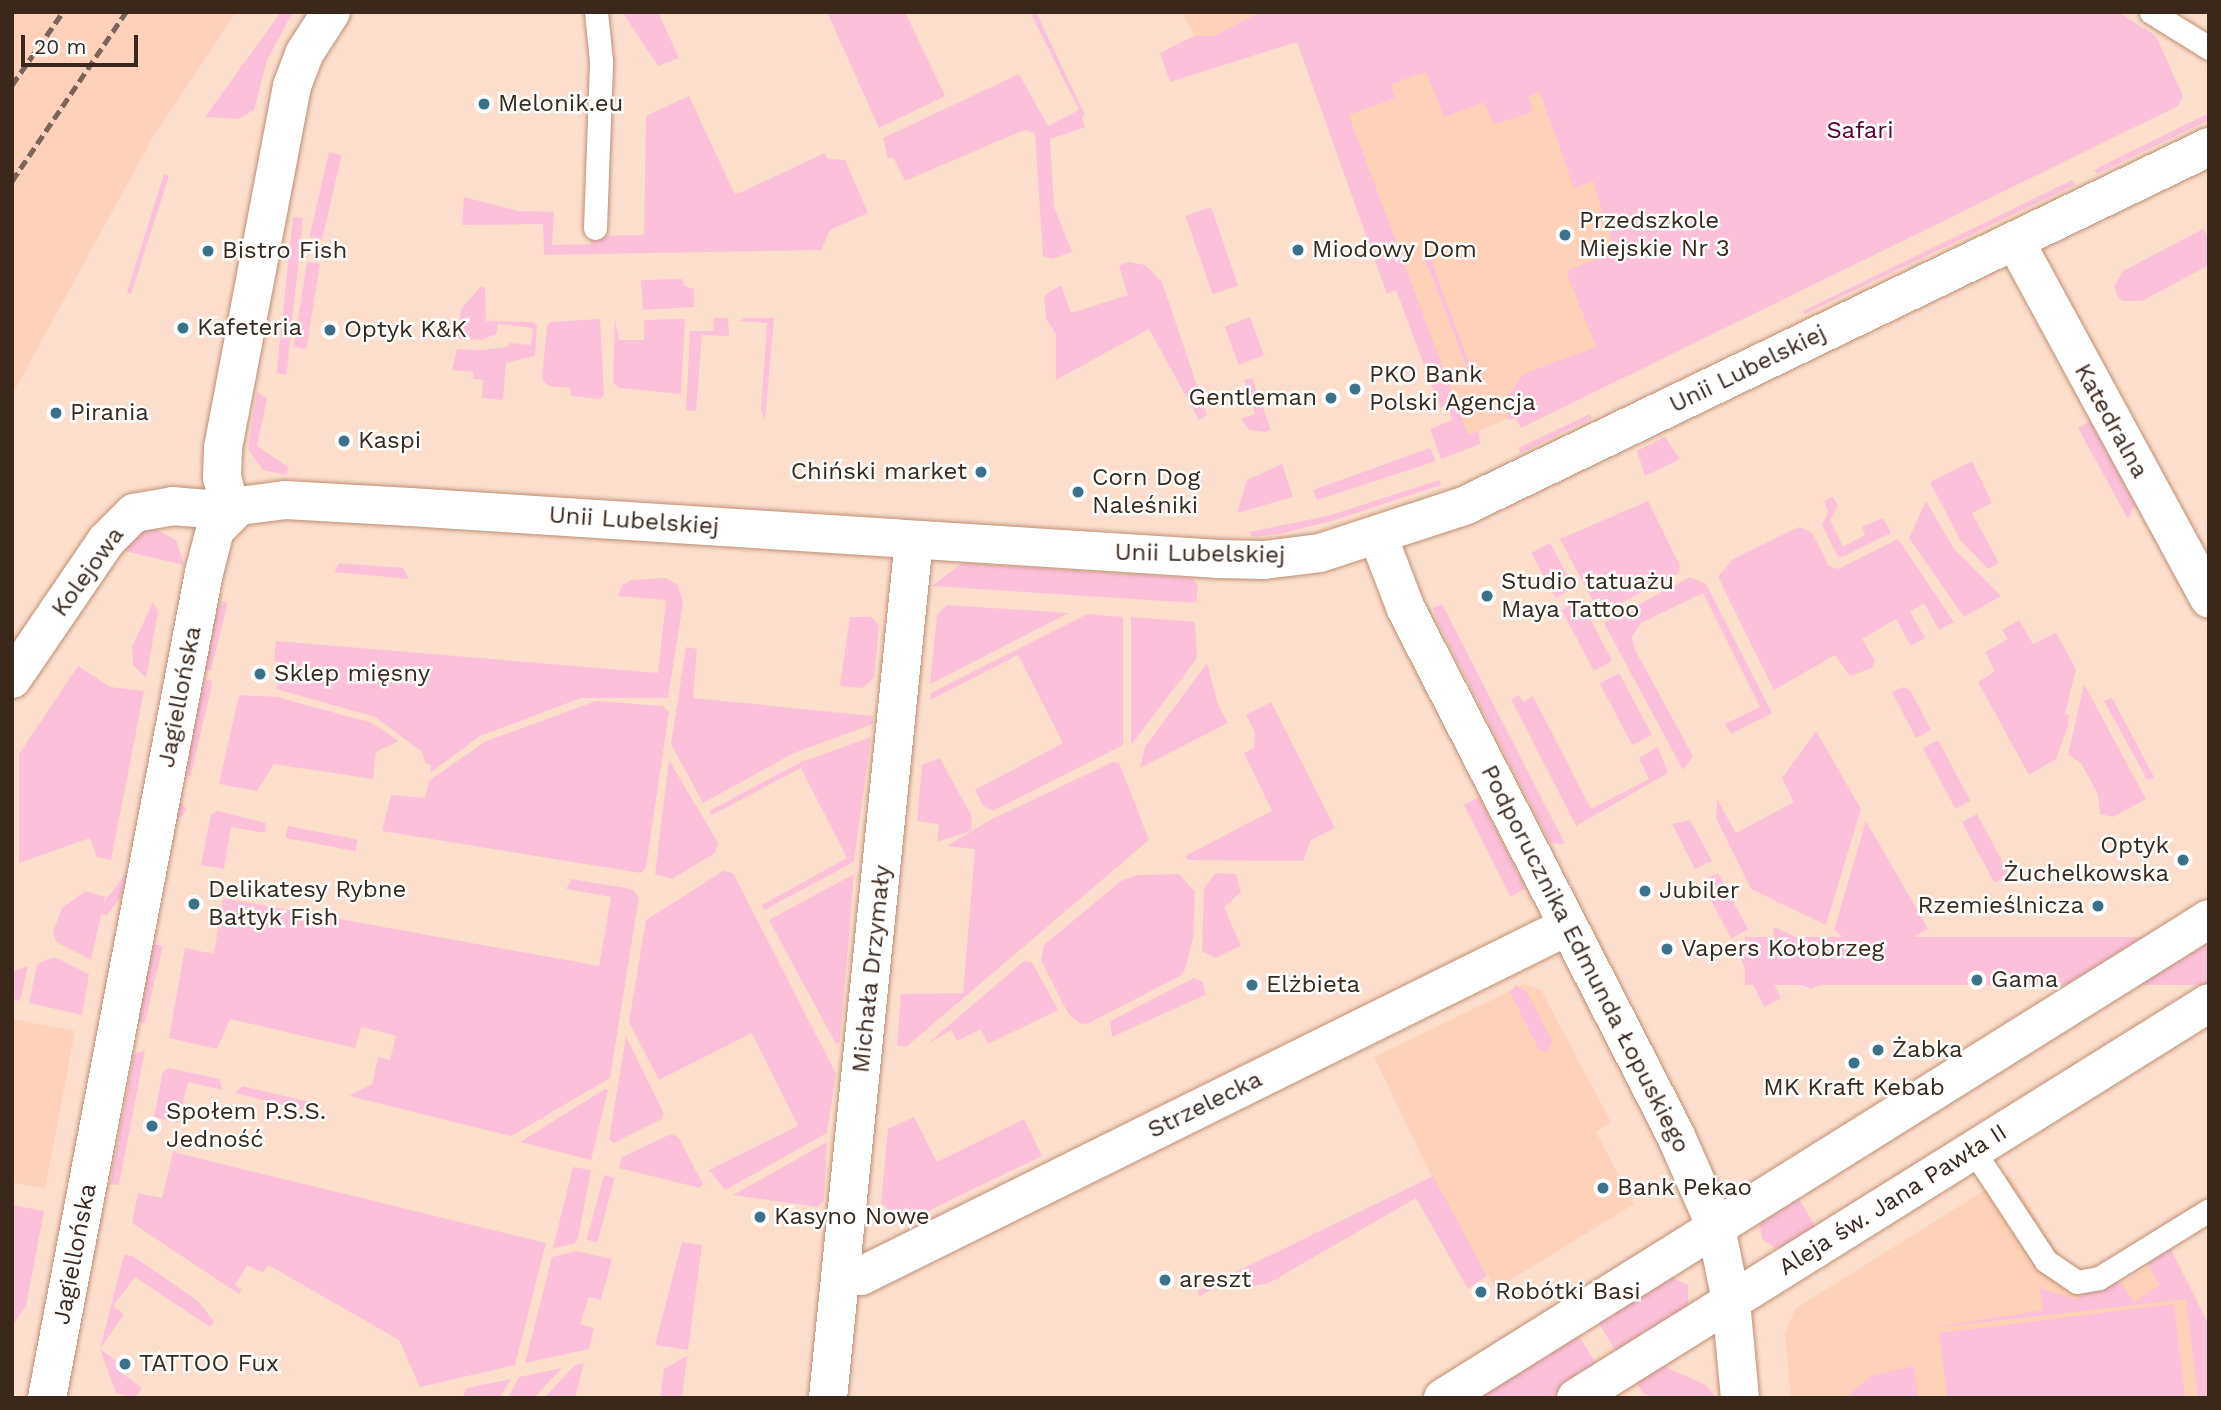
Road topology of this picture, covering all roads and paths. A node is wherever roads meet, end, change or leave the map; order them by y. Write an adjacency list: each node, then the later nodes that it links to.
1 (331, 12): 8 (street)
2 (596, 12): 6 (lane)
3 (2151, 12): 4 (lane)
4 (2209, 48)
5 (2209, 146): 7 (street, Unii Lubelskiej)
6 (595, 228)
7 (2015, 241): 9 (street, Unii Lubelskiej); 11 (street, Katedralna)
8 (231, 512): 10 (street, Unii Lubelskiej); 12 (street, Kolejowa); 21 (street, Jagiellońska)
9 (1378, 536): 10 (street, Unii Lubelskiej); 14 (street, Podporucznika Edmunda Łopuskiego)
10 (914, 540): 19 (street, Michała Drzymały)
11 (2209, 599)
12 (12, 679)
13 (2209, 919): 18 (street)
14 (1568, 926): 18 (street, Podporucznika Edmunda Łopuskiego); 19 (street, Strzelecka)
15 (2209, 1003): 20 (street, Aleja św. Jana Pawła II)
16 (1981, 1162): 17 (lane)
17 (2209, 1210)
18 (1716, 1227): 20 (street, Podporucznika Edmunda Łopuskiego); 23 (street)
19 (840, 1276): 22 (street, Michała Drzymały)
20 (1731, 1301): 24 (street, Aleja św. Jana Pawła II); 25 (street, Podporucznika Edmunda Łopuskiego)
21 (47, 1398)
22 (828, 1398)
23 (1443, 1398)
24 (1576, 1398)
25 (1740, 1398)

